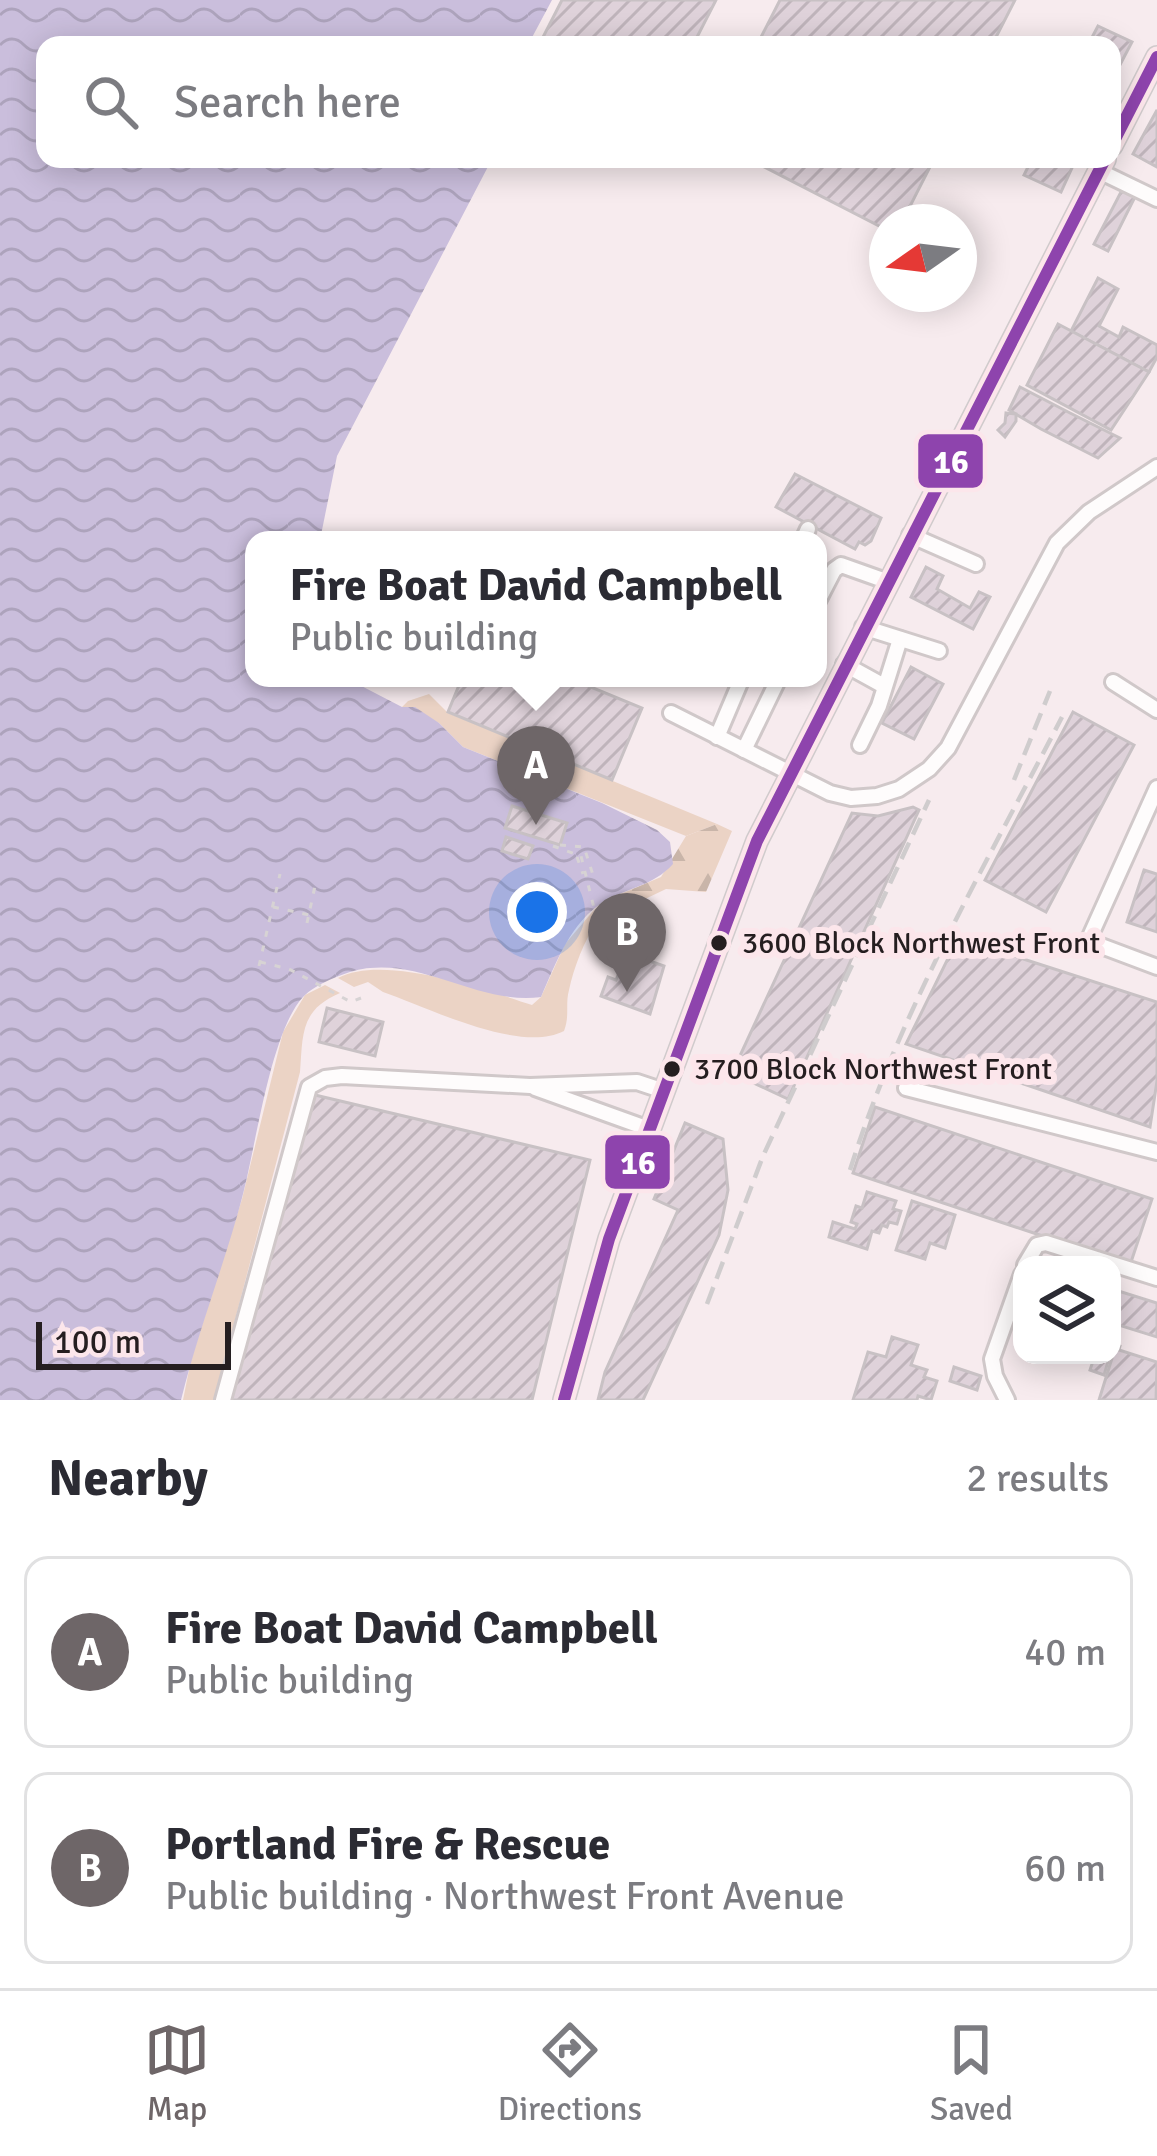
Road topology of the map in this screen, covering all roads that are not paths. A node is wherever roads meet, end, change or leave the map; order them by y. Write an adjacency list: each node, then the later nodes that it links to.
1 (1157, 57): 2 (main road)
2 (1152, 80): 3 (main road)
3 (1121, 130)
4 (1100, 168): 8 (main road)
5 (1107, 168): 6 (street)
6 (1157, 199)
7 (1157, 467): 25 (street)
8 (910, 535): 9 (street); 10 (main road)
9 (976, 565)
10 (886, 581): 11 (street); 12 (main road)
11 (827, 584)
12 (863, 627): 13 (street); 15 (main road)
13 (900, 639): 14 (street); 17 (street)
14 (939, 651)
15 (844, 664): 17 (street); 25 (main road)
16 (1113, 682): 20 (street)
17 (884, 686): 23 (street)
18 (738, 687): 22 (street)
19 (775, 687): 24 (street)
20 (1157, 710)
21 (671, 713): 22 (street)
22 (716, 736): 24 (street)
23 (860, 745)
24 (744, 751): 25 (street)
25 (790, 772): 30 (main road)
26 (1157, 788): 27 (street)
27 (1157, 967)
28 (530, 1086): 30 (street); 31 (street); 38 (street)
29 (906, 1088): 32 (street)
30 (664, 1090): 31 (main road)
31 (649, 1130): 39 (main road)
32 (1157, 1152)
33 (1030, 1256): 34 (street)
34 (1087, 1256)
35 (1121, 1267): 36 (street)
36 (1157, 1278)
37 (1013, 1300): 40 (street)
38 (224, 1400)
39 (565, 1400)
40 (1007, 1400)

